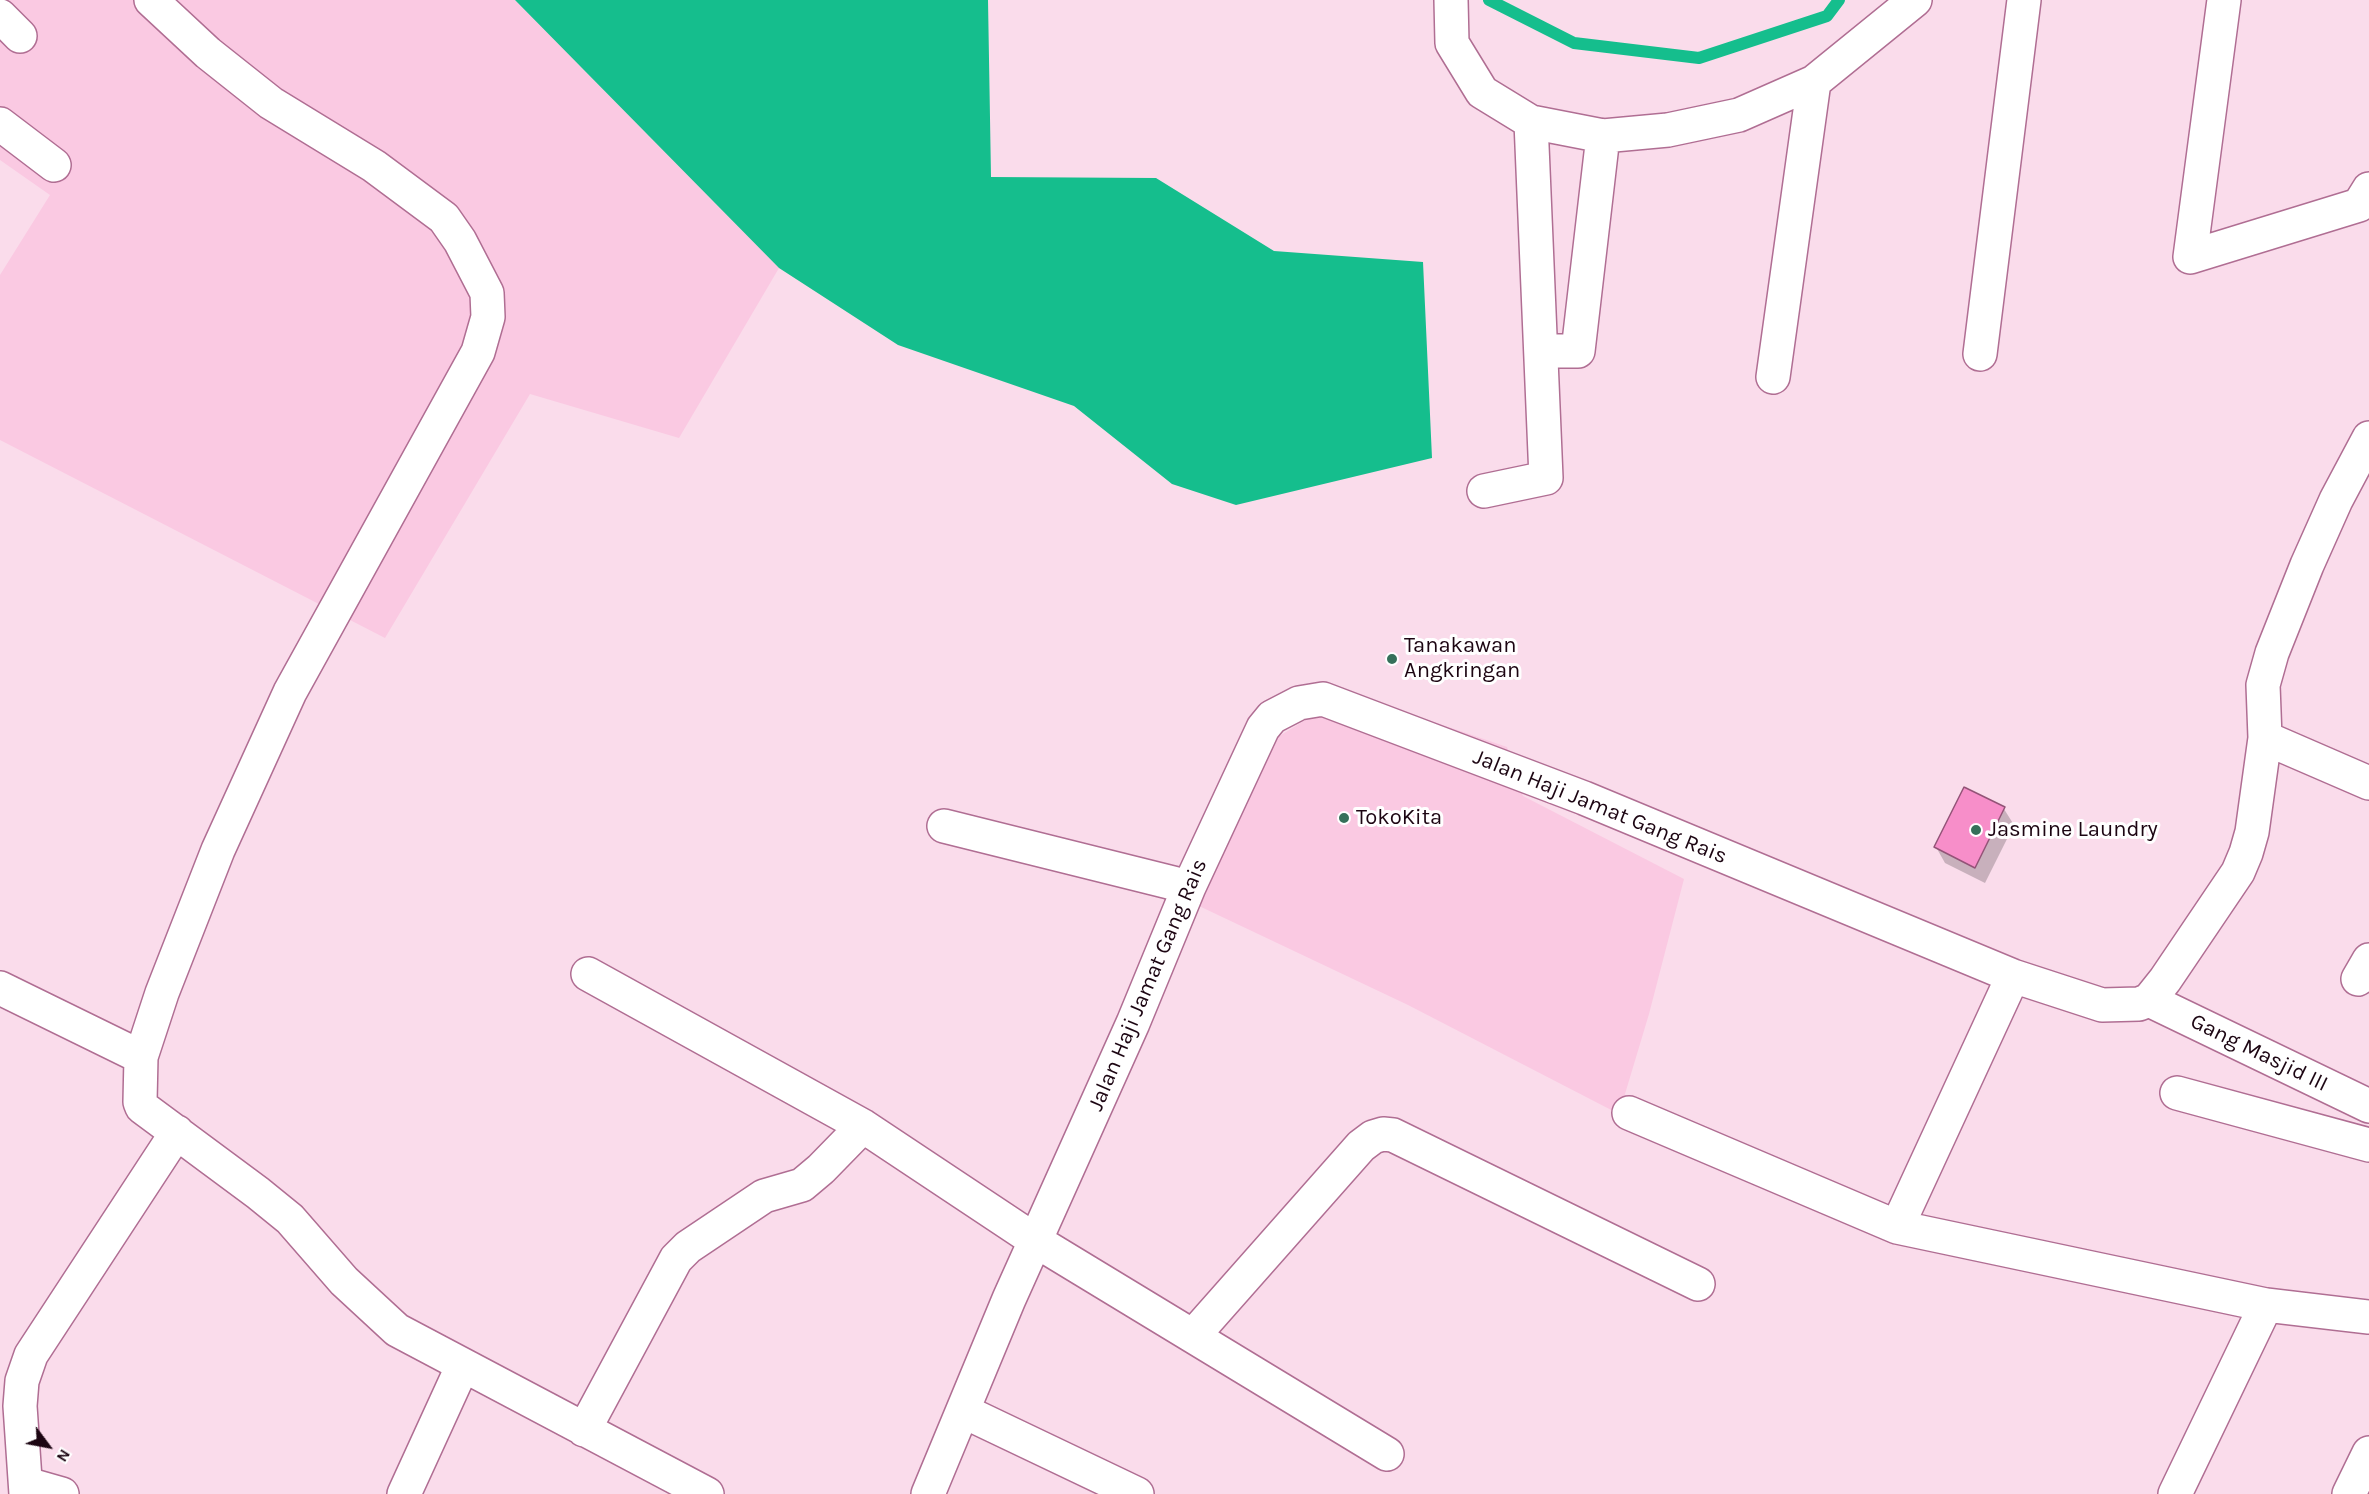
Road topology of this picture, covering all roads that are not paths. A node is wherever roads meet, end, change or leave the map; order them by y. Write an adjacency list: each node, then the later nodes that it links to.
1 (151, 0): 25 (street)
2 (1451, 0): 7 (street)
3 (1915, 0): 6 (street)
4 (2025, 0): 13 (street)
5 (2224, 0): 11 (street)
6 (1814, 82): 9 (street); 14 (street)
7 (1531, 122): 9 (street); 12 (street)
8 (0, 124): 10 (street)
9 (1603, 136): 12 (street)
10 (54, 165)
11 (2369, 189)
12 (1542, 351): 16 (street)
13 (1980, 354)
14 (1773, 377)
15 (2369, 438): 17 (street)
16 (1484, 491)
17 (2265, 738): 18 (street); 24 (street)
18 (2369, 783)
19 (944, 826): 20 (street)
20 (1189, 887): 22 (street, Jalan Haji Jamat Gang Rais); 33 (street, Jalan Haji Jamat Gang Rais)
21 (588, 974): 29 (street)
22 (2013, 976): 24 (street, Jalan Haji Jamat Gang Rais); 32 (street)
23 (0, 988): 25 (street)
24 (2149, 1000): 27 (street, Gang Masjid III)
25 (141, 1057): 30 (street)
26 (2177, 1093): 31 (street)
27 (2369, 1106)
28 (1629, 1113): 32 (street)
29 (864, 1125): 33 (street); 40 (street)
30 (177, 1132): 38 (street); 43 (street)
31 (2369, 1145)
32 (1897, 1227): 35 (street)
33 (1036, 1241): 37 (street); 39 (street, Jalan Haji Jamat Gang Rais)
34 (1698, 1284): 37 (street)
35 (2266, 1305): 36 (street); 49 (street)
36 (2369, 1317)
37 (1193, 1336): 41 (street)
38 (463, 1365): 40 (street); 45 (street)
39 (963, 1411): 47 (street, Jalan Haji Jamat Gang Rais); 48 (street)
40 (584, 1430): 46 (street)
41 (1387, 1454)
42 (2368, 1456): 50 (street)
43 (27, 1489): 44 (street)
44 (62, 1494)
45 (404, 1494)
46 (707, 1494)
47 (928, 1494)
48 (1137, 1494)
49 (2175, 1494)
50 (2349, 1494)

